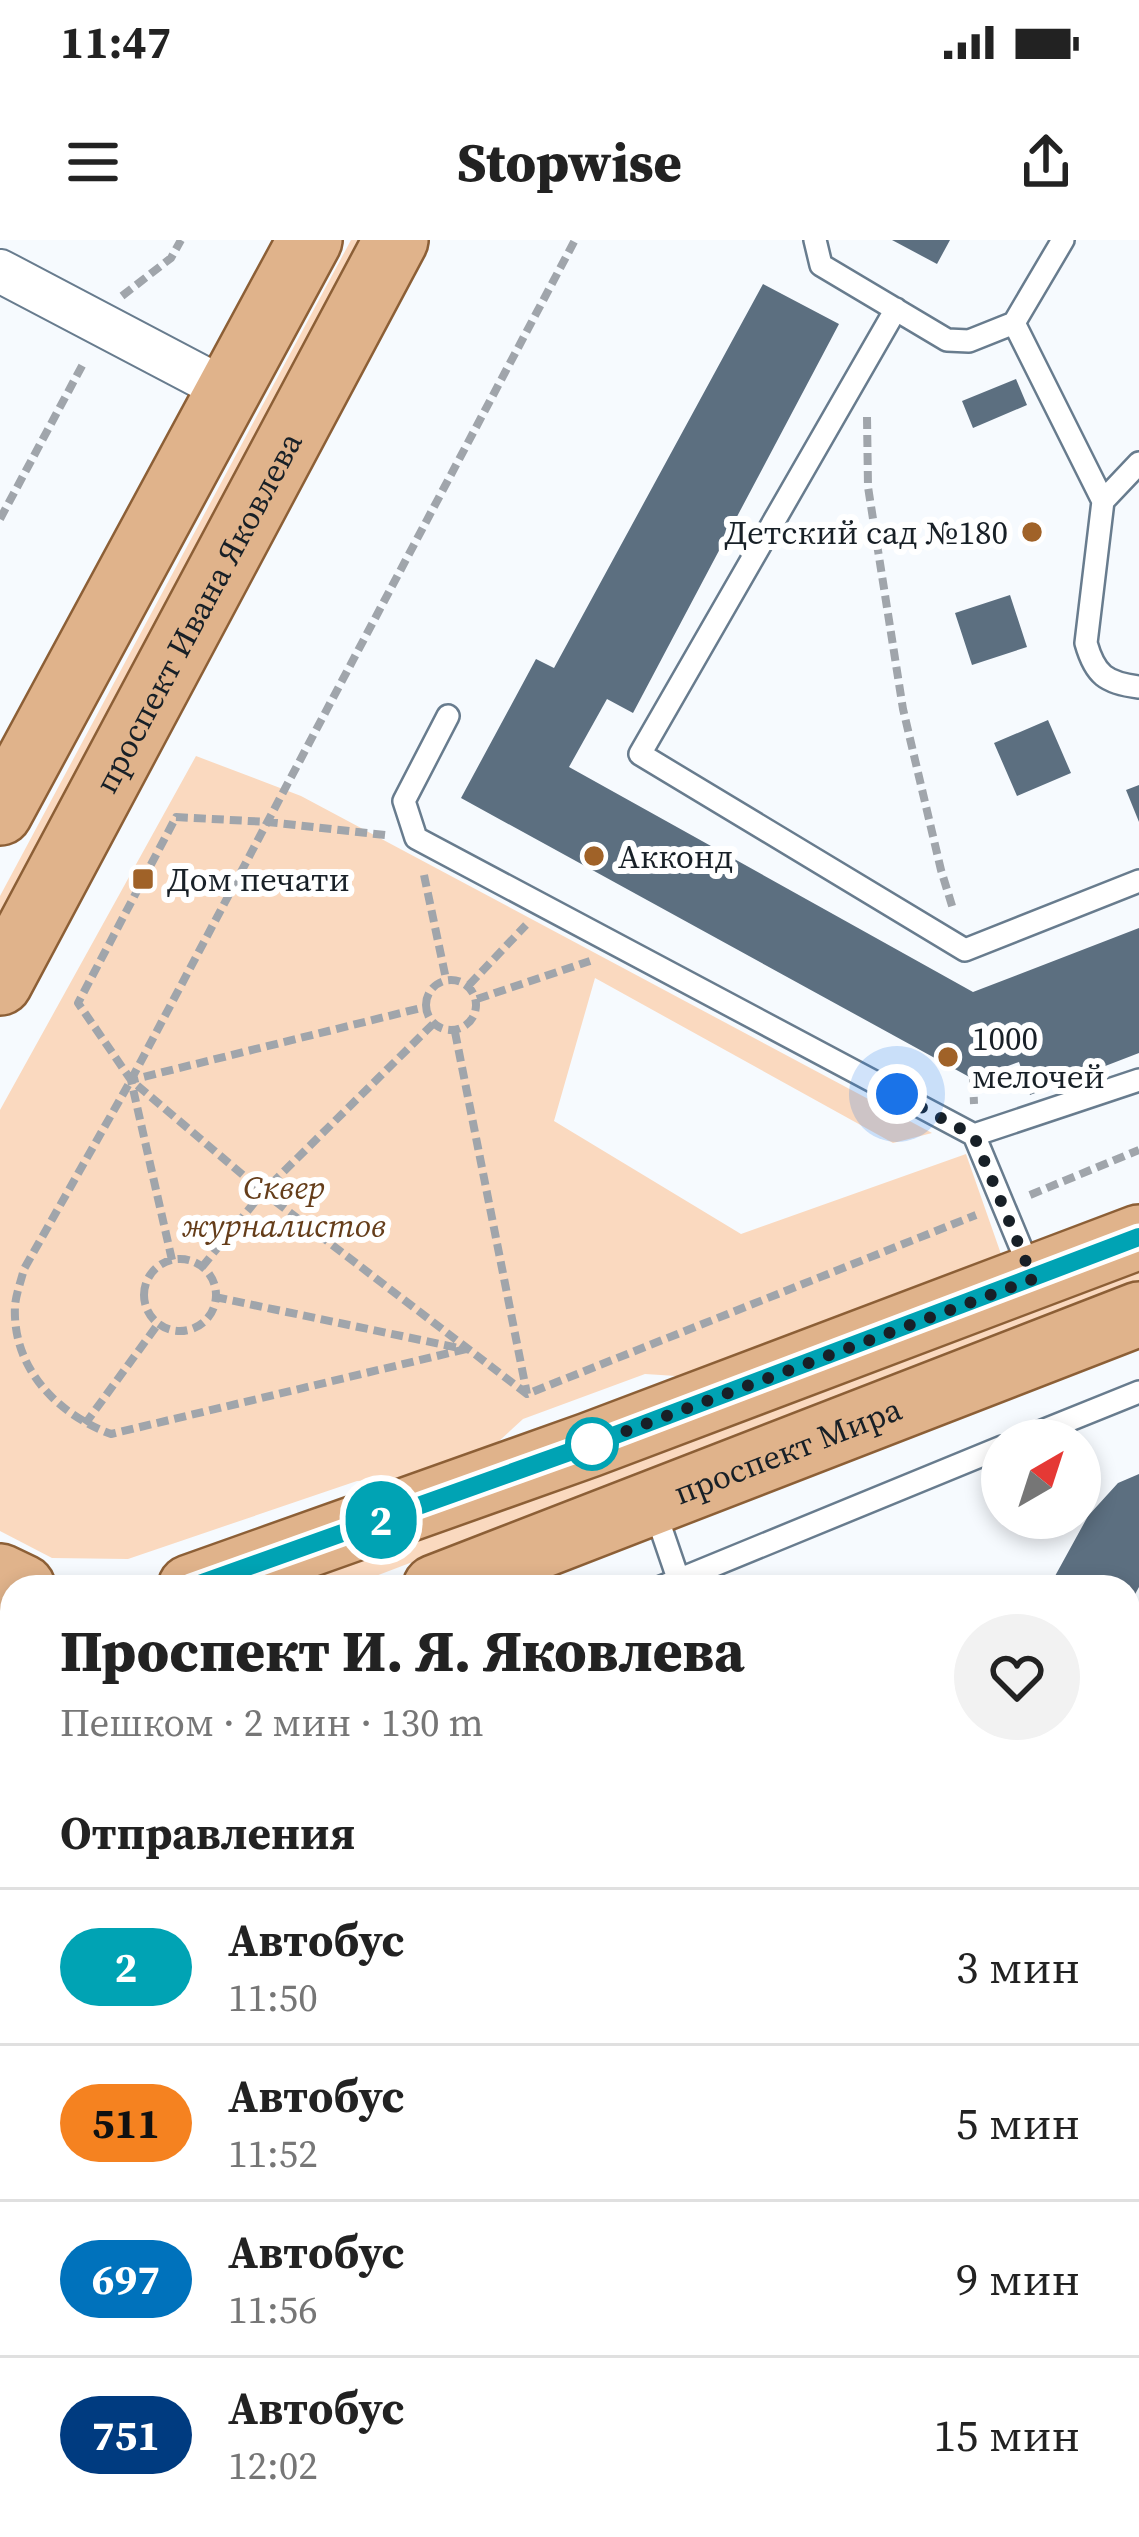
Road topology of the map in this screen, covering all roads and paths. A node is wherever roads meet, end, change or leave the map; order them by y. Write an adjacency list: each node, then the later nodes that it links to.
1 (181, 240): 8 (path)
2 (310, 240): 13 (main road)
3 (395, 240): 27 (main road, проспект Ивана Яковлева)
4 (575, 240): 20 (path)
5 (815, 240): 9 (lane)
6 (1063, 240): 10 (lane)
7 (0, 271): 13 (street)
8 (115, 302)
9 (896, 309): 10 (lane); 12 (lane)
10 (1014, 323): 15 (lane)
11 (83, 364): 16 (path)
12 (866, 364): 25 (path); 25 (lane)
13 (228, 391): 19 (main road)
14 (1139, 463): 15 (lane)
15 (1103, 501): 17 (lane)
16 (0, 519)
17 (1139, 687)
18 (448, 716): 21 (lane)
19 (0, 813)
20 (268, 823): 21 (path); 33 (path); 33 (path)
21 (416, 838): 23 (lane); 26 (path)
22 (1139, 881): 25 (lane)
23 (543, 908): 24 (lane); 28 (path)
24 (625, 949): 29 (path); 35 (lane)
25 (965, 950)
26 (446, 979): 28 (path); 30 (path)
27 (0, 983)
28 (469, 985): 29 (path)
29 (477, 999): 32 (path)
30 (425, 1007): 31 (path); 33 (path)
31 (433, 1024): 32 (path); 37 (path)
32 (455, 1032): 49 (path)
33 (131, 1079): 37 (path); 41 (path); 51 (path)
34 (1139, 1080): 35 (lane)
35 (974, 1136): 43 (lane)
36 (1139, 1150): 38 (path)
37 (263, 1192): 42 (path); 47 (path)
38 (1014, 1202)
39 (988, 1211): 49 (path)
40 (1139, 1238): 43 (main road)
41 (172, 1260): 42 (path); 46 (path)
42 (202, 1267): 44 (path)
43 (1033, 1279): 54 (main road)
44 (215, 1297): 46 (path); 47 (path)
45 (1139, 1314): 53 (main road, проспект Мира)
46 (158, 1324): 51 (path)
47 (466, 1349): 49 (path); 51 (path)
48 (1139, 1392): 50 (lane)
49 (527, 1394)
50 (1072, 1419)
51 (85, 1424)
52 (981, 1457): 57 (lane)
53 (652, 1504): 55 (main road, проспект Мира); 56 (lane)
54 (224, 1575)
55 (466, 1575)
56 (670, 1575)
57 (697, 1575)

